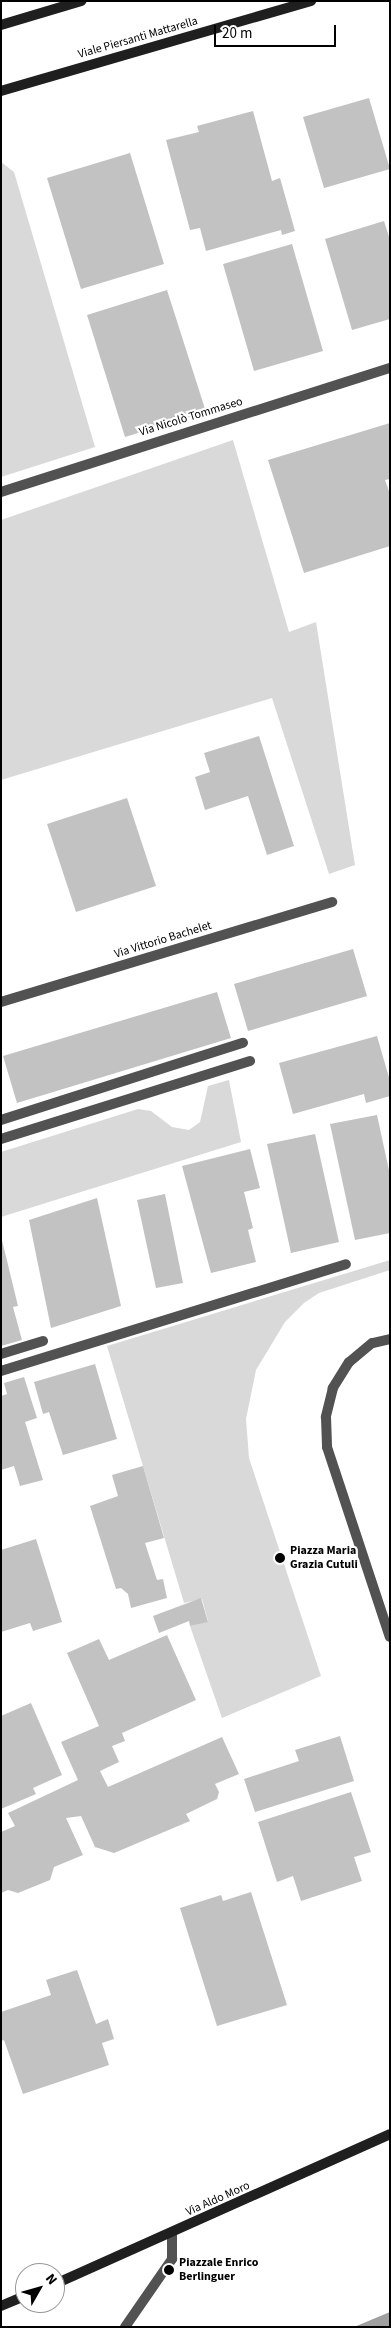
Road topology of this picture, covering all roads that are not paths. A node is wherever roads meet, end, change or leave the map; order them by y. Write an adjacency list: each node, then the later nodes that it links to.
1 (81, 1): 3 (street)
2 (312, 1): 4 (street, Viale Piersanti Mattarella)
3 (1, 25)
4 (1, 91)
5 (390, 368): 6 (street, Via Nicolò Tommaseo)
6 (1, 492)
7 (332, 902): 8 (street, Via Vittorio Bachelet)
8 (1, 1002)
9 (243, 1043): 11 (street)
10 (250, 1061): 12 (street)
11 (1, 1120)
12 (1, 1139)
13 (346, 1264): 17 (street)
14 (390, 1339): 18 (street)
15 (43, 1341): 16 (street)
16 (1, 1354)
17 (1, 1371)
18 (390, 1637)
19 (390, 2134): 20 (street, Via Aldo Moro)
20 (172, 2234): 21 (street, Via Aldo Moro); 24 (street)
21 (65, 2280)
22 (15, 2300): 23 (street)
23 (1, 2306)
24 (125, 2327)

